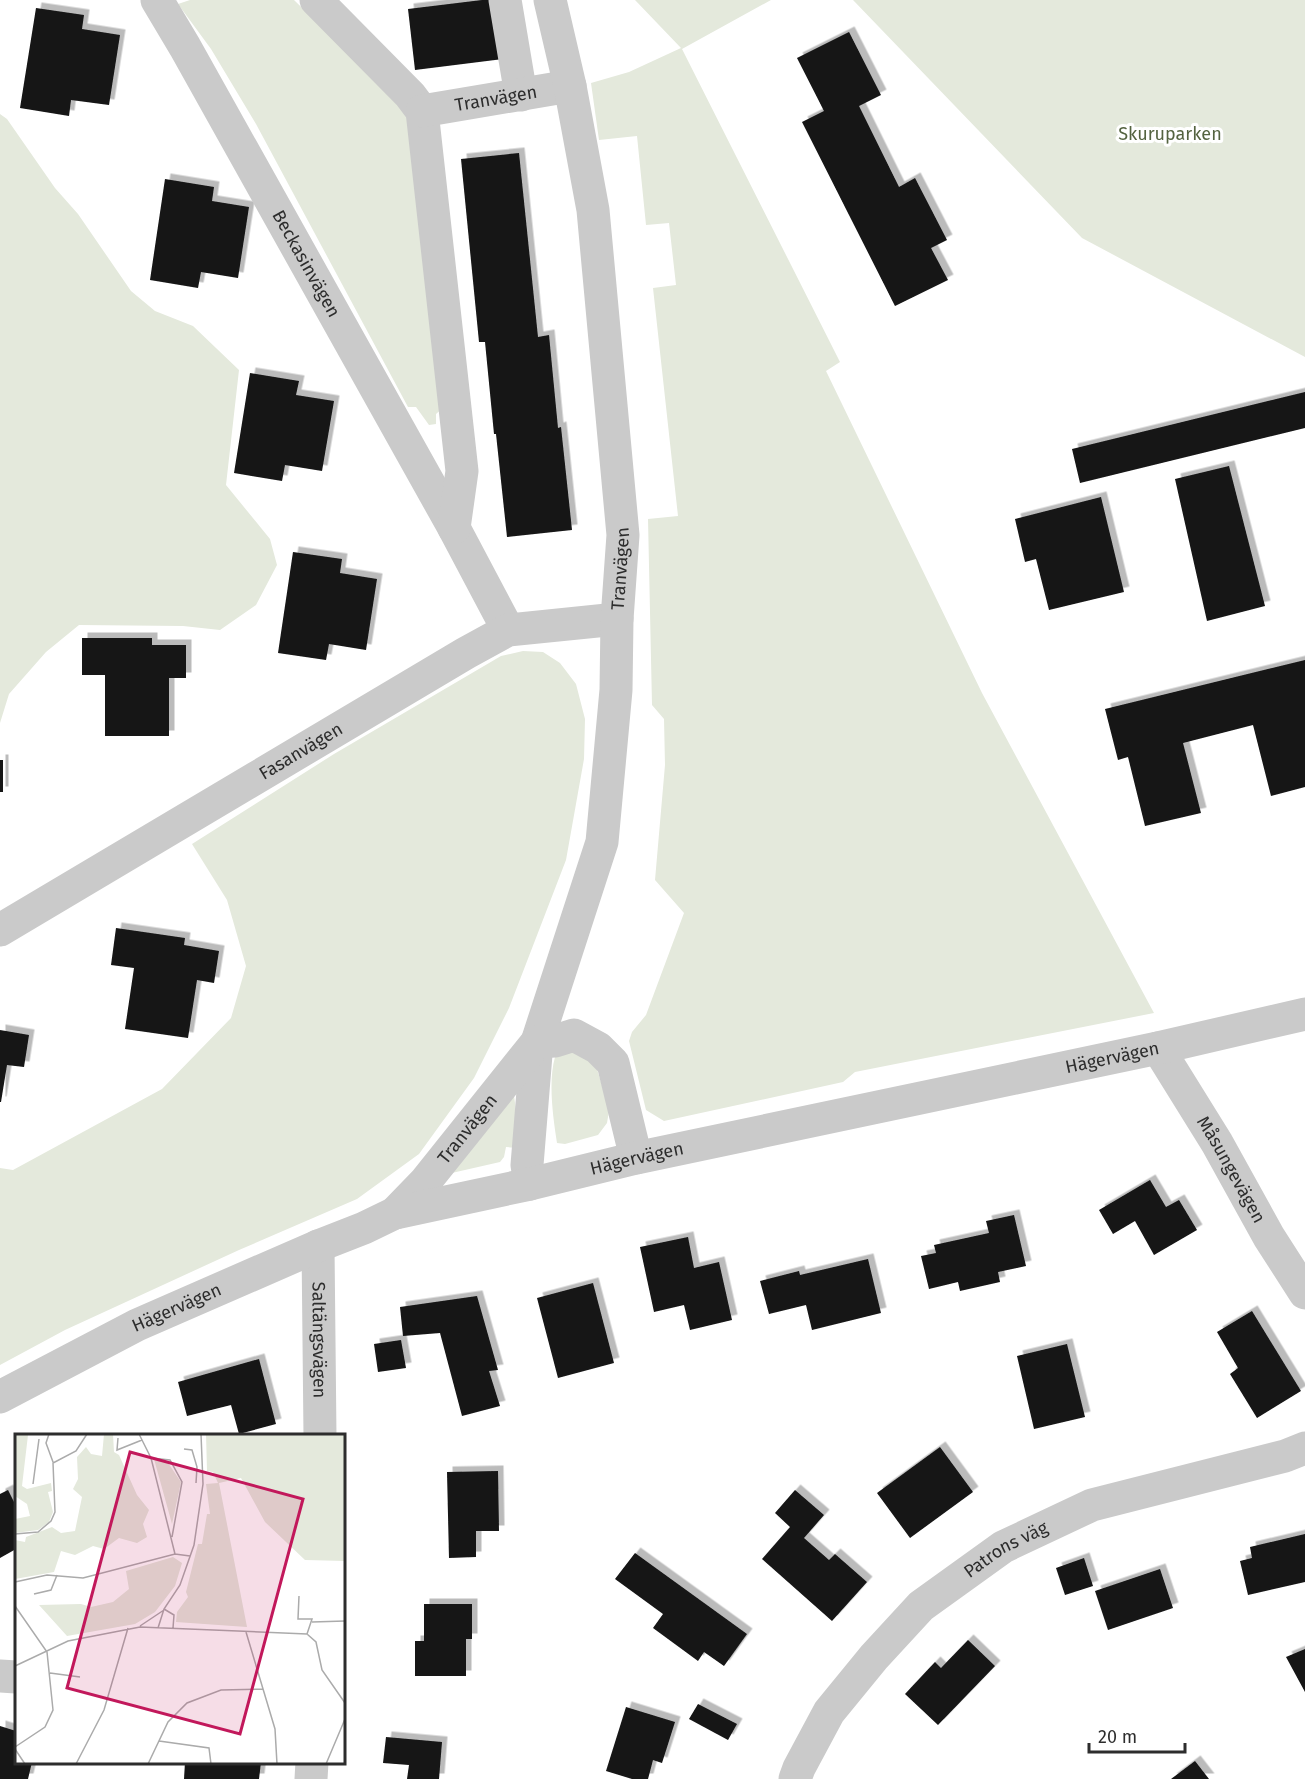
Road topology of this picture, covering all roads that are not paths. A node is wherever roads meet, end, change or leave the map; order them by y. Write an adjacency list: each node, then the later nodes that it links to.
1 (158, 0): 8 (street, Beckasinvägen)
2 (316, 0): 7 (street)
3 (505, 0): 6 (street)
4 (550, 0): 5 (street, Tranvägen)
5 (570, 86): 6 (street, Tranvägen); 9 (street, Tranvägen)
6 (521, 94): 7 (street, Tranvägen)
7 (422, 111): 8 (street)
8 (454, 528): 10 (street, Beckasinvägen)
9 (617, 620): 10 (street, Fasanvägen); 13 (street, Tranvägen)
10 (508, 630): 11 (street, Fasanvägen)
11 (0, 930)
12 (1305, 1014): 14 (street, Hägervägen)
13 (537, 1042): 15 (street); 16 (street, Tranvägen); 17 (street, Tranvägen)
14 (1158, 1048): 15 (street, Hägervägen); 19 (street, Måsungevägen)
15 (636, 1158): 16 (street, Hägervägen)
16 (530, 1184): 17 (street, Hägervägen)
17 (395, 1213): 18 (street, Hägervägen)
18 (318, 1246): 20 (street, Hägervägen); 21 (street, Saltängsvägen)
19 (1305, 1293)
20 (0, 1397)
21 (320, 1434)
22 (1305, 1448): 27 (street, Patrons väg)
23 (0, 1676): 24 (street)
24 (15, 1677)
25 (312, 1764): 26 (street)
26 (310, 1779)
27 (795, 1779)

